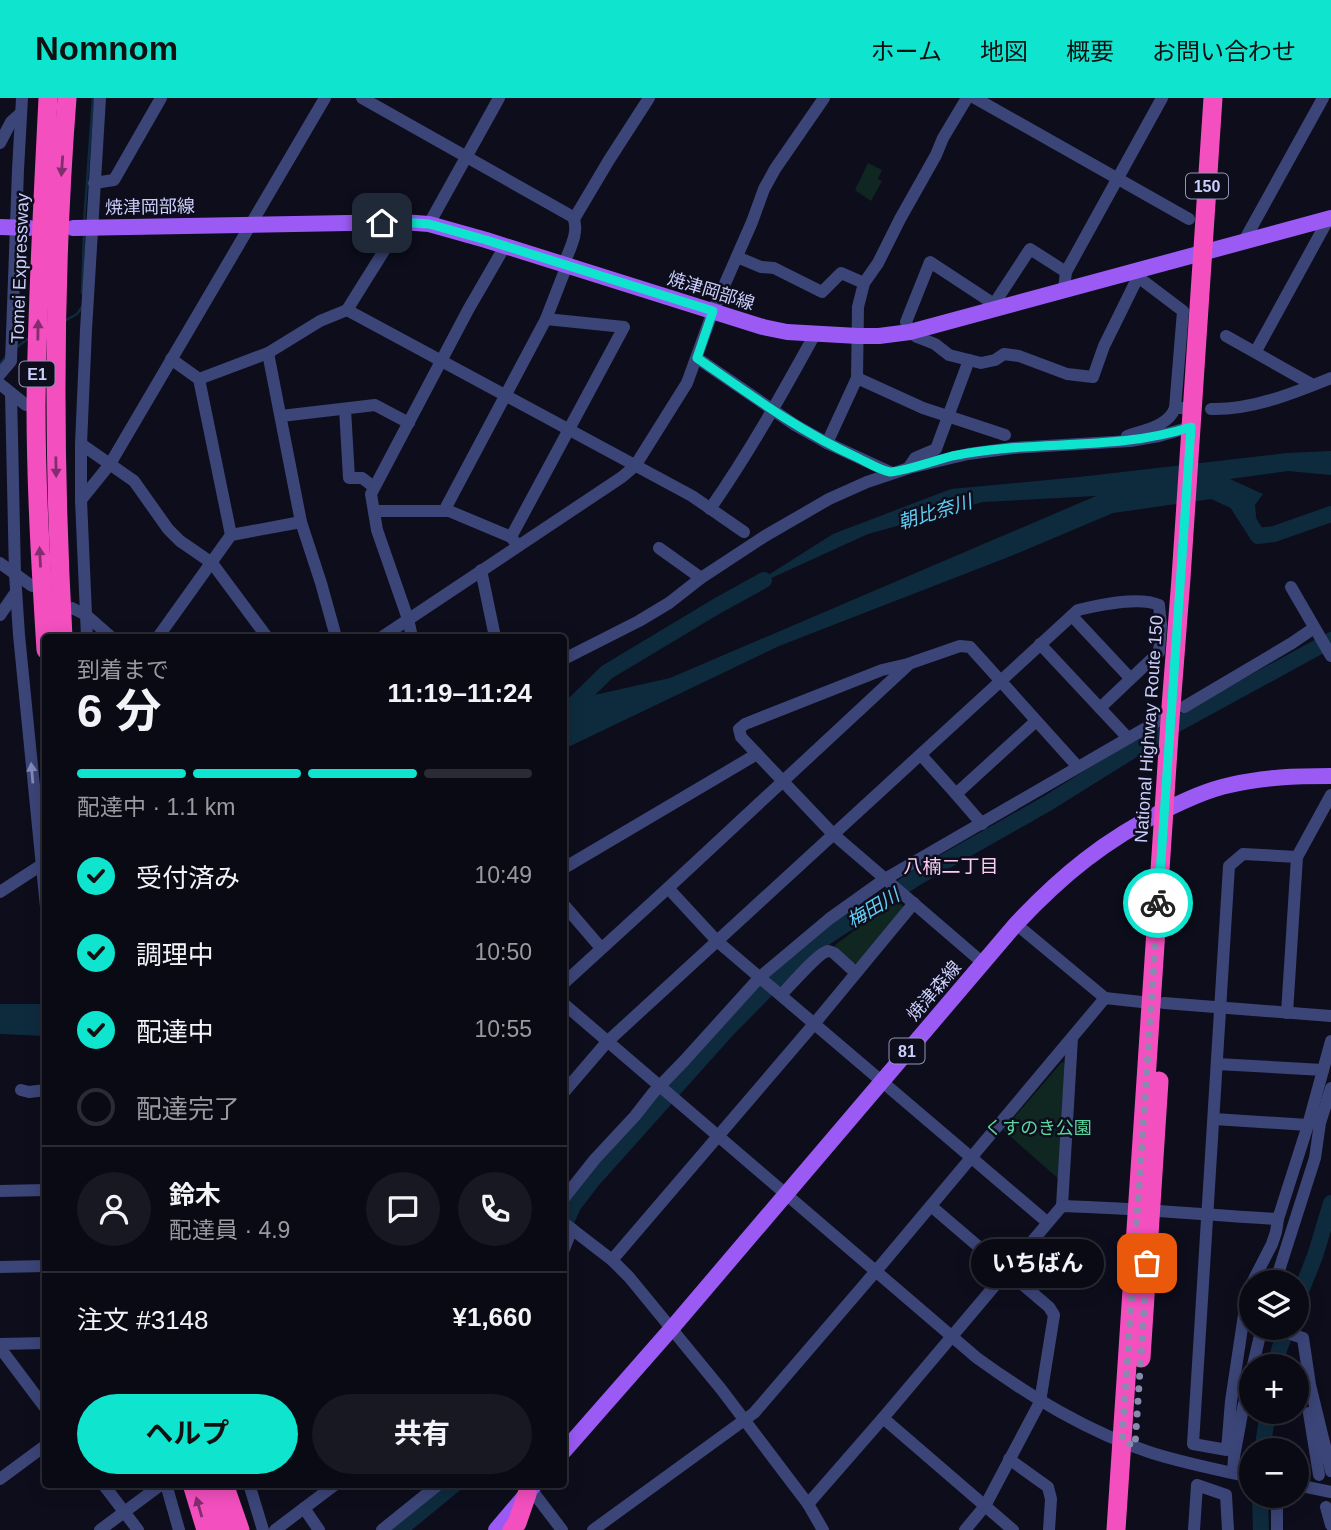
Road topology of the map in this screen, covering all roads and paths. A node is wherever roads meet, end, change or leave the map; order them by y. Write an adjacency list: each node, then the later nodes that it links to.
1 (22, 98): 18 (street)
2 (48, 98): 103 (highway, Tomei Expressway / E1, one-way to 2)
3 (66, 98): 104 (highway, Tomei Expressway / E1, one-way to 104)
4 (100, 98): 22 (street)
5 (161, 98): 22 (street)
6 (325, 98): 28 (street)
7 (362, 98): 20 (street)
8 (499, 98): 20 (street)
9 (649, 98): 24 (street)
10 (824, 98): 35 (street)
11 (967, 98): 39 (street)
12 (975, 98): 17 (street)
13 (1162, 98): 21 (street)
14 (1213, 98): 34 (highway, National Highway Route 150 / 150)
15 (1224, 98): 34 (highway, National Highway Route 150 / 150)
16 (1323, 98): 32 (street)
17 (996, 103): 21 (street)
18 (21, 113): 19 (street); 30 (street)
19 (0, 143)
20 (466, 157): 24 (street); 27 (street)
21 (1117, 179): 25 (street); 37 (street)
22 (94, 183): 29 (street)
23 (1330, 218): 32 (main road, 焼津岡部線); 49 (street)
24 (574, 219): 36 (street)
25 (1189, 219)
26 (402, 222): 27 (main road, 焼津岡部線); 28 (main road, 焼津岡部線); 42 (street)
27 (429, 224): 33 (main road, 焼津岡部線)
28 (252, 225): 29 (main road, 焼津岡部線); 52 (street)
29 (93, 227): 31 (main road, 焼津岡部線); 72 (street)
30 (15, 228): 55 (street)
31 (73, 228)
32 (1244, 241): 34 (main road, 焼津岡部線)
33 (505, 246): 36 (main road, 焼津岡部線); 54 (street)
34 (1209, 251): 38 (main road, 焼津岡部線); 71 (highway, National Highway Route 150 / 150)
35 (737, 257): 39 (street); 43 (street)
36 (565, 265): 43 (main road, 焼津岡部線); 44 (street)
37 (1066, 272): 40 (street); 41 (street)
38 (1137, 274): 40 (main road, 焼津岡部線); 53 (street); 73 (street)
39 (864, 283): 47 (street)
40 (1064, 289): 41 (main road, 焼津岡部線)
41 (995, 306): 45 (main road, 焼津岡部線); 45 (street)
42 (347, 310): 50 (street); 54 (street)
43 (713, 311): 46 (main road, 焼津岡部線); 51 (street)
44 (546, 319): 61 (street); 69 (street)
45 (910, 331): 47 (main road, 焼津岡部線); 53 (street)
46 (815, 334): 47 (main road, 焼津岡部線); 65 (street)
47 (858, 336): 56 (street)
48 (1226, 336): 49 (street)
49 (1255, 351): 59 (street)
50 (268, 353): 58 (street); 66 (street)
51 (697, 358): 65 (street); 76 (street)
52 (171, 359): 58 (street); 75 (street)
53 (968, 360): 67 (street)
54 (441, 362): 61 (street); 68 (street)
55 (0, 374)
56 (857, 378): 67 (street); 74 (street)
57 (1331, 378): 59 (street)
58 (199, 379): 86 (street)
59 (1313, 385): 63 (street)
60 (5, 388): 62 (street); 92 (street)
61 (505, 396): 69 (street); 83 (street)
62 (26, 405)
63 (1211, 408)
64 (345, 409): 66 (street); 68 (street); 79 (street)
65 (773, 411): 74 (street); 81 (street)
66 (281, 416): 84 (street)
67 (948, 417): 70 (street); 77 (street)
68 (409, 423): 79 (street)
69 (568, 430): 76 (street); 87 (street)
70 (1005, 435)
71 (1194, 435): 73 (street); 121 (highway, National Highway Route 150 / 150)
72 (77, 437): 75 (street); 80 (street)
73 (1114, 442): 77 (street)
74 (827, 443): 78 (street)
75 (110, 464): 80 (street); 90 (street)
76 (635, 466): 81 (street); 87 (street)
77 (909, 468): 78 (street)
78 (892, 473): 93 (street)
79 (374, 487): 82 (street)
80 (81, 500): 99 (street)
81 (710, 509): 85 (street)
82 (374, 511): 83 (street); 101 (street)
83 (444, 511): 87 (street)
84 (301, 522): 86 (street); 109 (street)
85 (744, 532)
86 (231, 535): 90 (street)
87 (515, 541): 91 (street)
88 (659, 548): 93 (street)
89 (0, 563): 92 (street)
90 (212, 563): 107 (street); 108 (street)
91 (481, 570): 101 (street); 112 (street)
92 (15, 574): 94 (street); 96 (street)
93 (701, 578): 115 (street)
94 (32, 586)
95 (1291, 587): 102 (street)
96 (16, 592): 98 (street); 133 (street, one-way to 96)
97 (72, 608): 99 (street)
98 (0, 615)
99 (86, 615): 105 (street); 106 (street)
100 (1072, 616): 113 (street); 117 (street); 117 (street)
101 (408, 619): 110 (street); 111 (street)
102 (1314, 628): 114 (street); 121 (street)
103 (45, 634)
104 (63, 634)
105 (88, 634)
106 (108, 634)
107 (160, 634)
108 (265, 634)
109 (335, 634)
110 (386, 634)
111 (411, 634)
112 (494, 634)
113 (1041, 644): 118 (street); 119 (street)
114 (1330, 654)
115 (567, 657)
116 (908, 664): 118 (street); 123 (street); 127 (street)
117 (1130, 678): 119 (street)
118 (1000, 681): 120 (street); 124 (street)
119 (1100, 708): 122 (street)
120 (1036, 721): 125 (street); 128 (street)
121 (1176, 721): 122 (street); 130 (highway, National Highway Route 150 / 150)
122 (1128, 738): 125 (street)
123 (757, 754): 127 (street); 136 (street)
124 (921, 755): 128 (street); 132 (street)
125 (1078, 767): 131 (street)
126 (1331, 776): 130 (main road, 焼津森線 / 81)
127 (783, 781): 132 (street); 138 (street)
128 (956, 794): 131 (street)
129 (1331, 795): 134 (street)
130 (1170, 807): 142 (main road, 焼津森線 / 81); 151 (highway, National Highway Route 150 / 150)
131 (982, 824): 137 (street)
132 (832, 834): 137 (street); 143 (street)
133 (42, 854)
134 (1297, 857): 153 (street); 154 (street)
135 (42, 864): 139 (street)
136 (567, 866)
137 (887, 881): 140 (street); 147 (street)
138 (668, 888): 143 (street); 144 (street)
139 (0, 892)
140 (912, 902): 145 (street); 146 (street)
141 (567, 908): 144 (street)
142 (1016, 924): 145 (main road, 焼津森線 / 81); 150 (street)
143 (717, 941): 147 (street); 159 (street)
144 (601, 948): 148 (street)
145 (983, 963): 162 (main road, 焼津森線 / 81)
146 (856, 973): 149 (street); 156 (street)
147 (762, 979): 149 (street); 163 (street)
148 (567, 980)
149 (780, 994): 156 (street)
150 (1105, 998): 151 (street); 157 (street)
151 (1157, 1003): 153 (street); 178 (highway, National Highway Route 150 / 150)
152 (567, 1007): 159 (street)
153 (1221, 1008): 154 (street); 160 (street)
154 (1287, 1013): 155 (street)
155 (1331, 1016)
156 (814, 1024): 162 (street); 170 (street)
157 (1072, 1038): 171 (street); 177 (street)
158 (1331, 1041): 161 (street)
159 (607, 1042): 163 (street); 165 (street)
160 (1217, 1064): 161 (street); 168 (street)
161 (1323, 1070): 169 (street)
162 (882, 1081): 171 (street); 175 (main road, 焼津森線 / 81)
163 (660, 1088): 170 (street); 174 (street)
164 (1331, 1088): 187 (street)
165 (567, 1089)
166 (21, 1090): 167 (street)
167 (42, 1090)
168 (1214, 1119): 169 (street); 179 (street)
169 (1308, 1125): 180 (street)
170 (716, 1136): 175 (street); 183 (street)
171 (971, 1157): 176 (street); 181 (street)
172 (42, 1190): 173 (street)
173 (0, 1191)
174 (567, 1194)
175 (785, 1195): 189 (street); 190 (main road, 焼津森線 / 81)
176 (931, 1206): 188 (street); 189 (street)
177 (1062, 1206): 178 (street); 181 (street)
178 (1144, 1210): 179 (street); 203 (highway, National Highway Route 150 / 150)
179 (1206, 1215): 180 (street); 198 (street)
180 (1278, 1219): 186 (street)
181 (1047, 1222): 188 (street)
182 (569, 1227): 183 (street)
183 (612, 1260): 190 (street)
184 (42, 1266): 185 (street)
185 (0, 1267)
186 (1259, 1270)
187 (1279, 1270)
188 (1006, 1271): 191 (street); 199 (street)
189 (875, 1272): 191 (street); 202 (street)
190 (672, 1328): 202 (street); 205 (main road, 焼津森線 / 81)
191 (952, 1337): 199 (street); 201 (street)
192 (1241, 1340): 198 (street)
193 (1251, 1340): 198 (street)
194 (1262, 1340): 207 (street)
195 (1303, 1340): 208 (street)
196 (42, 1343): 197 (street)
197 (2, 1347): 200 (street)
198 (1240, 1348)
199 (1040, 1402): 203 (street); 206 (street)
200 (42, 1403)
201 (883, 1418): 223 (street); 224 (street)
202 (744, 1421): 223 (street); 243 (street)
203 (1129, 1444): 207 (street); 248 (highway, National Highway Route 150 / 150); 249 (highway, National Highway Route 150 / 150)
204 (42, 1448): 210 (street)
205 (567, 1448)
206 (1009, 1459): 224 (street); 247 (street)
207 (1234, 1473): 209 (street)
208 (1325, 1473)
209 (1239, 1474)
210 (0, 1479)
211 (1309, 1487): 222 (street)
212 (106, 1488): 228 (street)
213 (158, 1488): 228 (street)
214 (165, 1488): 232 (street)
215 (193, 1488): 233 (highway, one-way to 215)
216 (212, 1488): 234 (highway)
217 (225, 1488): 235 (highway)
218 (250, 1488): 236 (street)
219 (331, 1488): 226 (street)
220 (434, 1488): 239 (street)
221 (530, 1488): 240 (main road); 241 (highway); 242 (street)
222 (1331, 1492)
223 (808, 1504): 244 (street)
224 (985, 1506): 245 (street); 246 (street)
225 (1326, 1507): 229 (street)
226 (304, 1508): 237 (street); 238 (street)
227 (1277, 1508): 252 (street)
228 (124, 1511): 230 (street); 231 (street)
229 (1331, 1525)
230 (100, 1530)
231 (138, 1530)
232 (179, 1530)
233 (206, 1530)
234 (225, 1530)
235 (240, 1530)
236 (263, 1530)
237 (275, 1530)
238 (319, 1530)
239 (382, 1530)
240 (496, 1530)
241 (512, 1530)
242 (562, 1530)
243 (593, 1530)
244 (824, 1530)
245 (965, 1530)
246 (1013, 1530)
247 (1049, 1530)
248 (1116, 1530)
249 (1129, 1530)
250 (1194, 1530): 251 (street)
251 (1228, 1530)
252 (1277, 1530)

